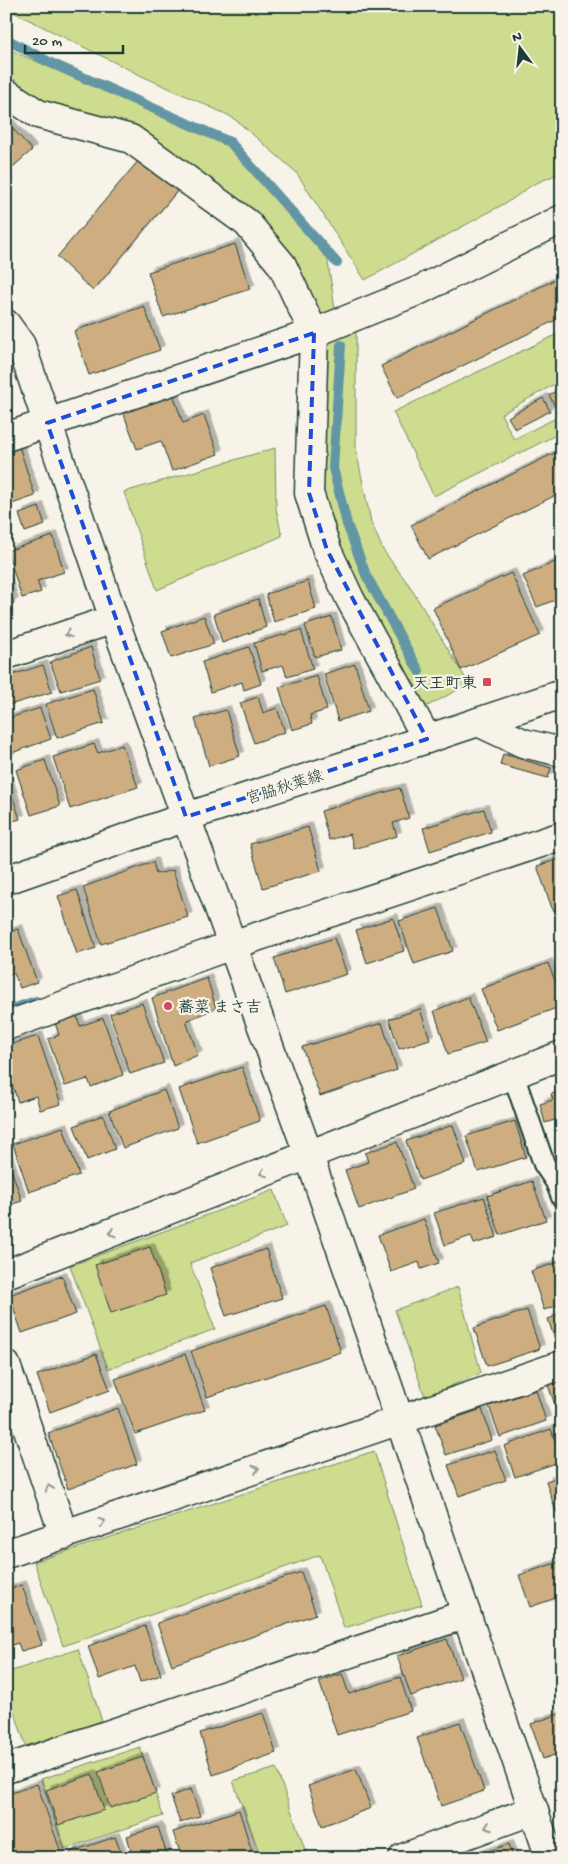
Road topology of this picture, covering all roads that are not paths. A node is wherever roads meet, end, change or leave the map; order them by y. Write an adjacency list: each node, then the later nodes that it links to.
1 (6, 92): 4 (street)
2 (562, 219): 4 (street)
3 (6, 324): 5 (street)
4 (314, 333): 5 (street); 11 (street)
5 (47, 423): 6 (street); 7 (street)
6 (6, 437)
7 (114, 619): 8 (street, one-way to 8); 13 (street)
8 (6, 655)
9 (562, 694): 10 (street, 宮脇秋葉線)
10 (478, 722): 11 (street, 宮脇秋葉線); 12 (street)
11 (428, 740): 13 (street, 宮脇秋葉線)
12 (562, 752)
13 (186, 817): 15 (street, 宮脇秋葉線); 16 (street)
14 (562, 836): 16 (street)
15 (6, 880)
16 (232, 945): 17 (street); 20 (street)
17 (6, 1026)
18 (562, 1055): 19 (street)
19 (513, 1074): 20 (street); 21 (lane)
20 (309, 1156): 22 (street, one-way to 22); 25 (street)
21 (562, 1197)
22 (6, 1274)
23 (6, 1365): 26 (street, one-way to 23)
24 (562, 1365): 25 (street)
25 (400, 1420): 26 (street, one-way to 25); 28 (street)
26 (64, 1534): 27 (street)
27 (6, 1554)
28 (466, 1614): 29 (street); 30 (street)
29 (6, 1769)
30 (534, 1810): 31 (street, one-way to 31); 32 (street)
31 (403, 1858)
32 (550, 1858)

